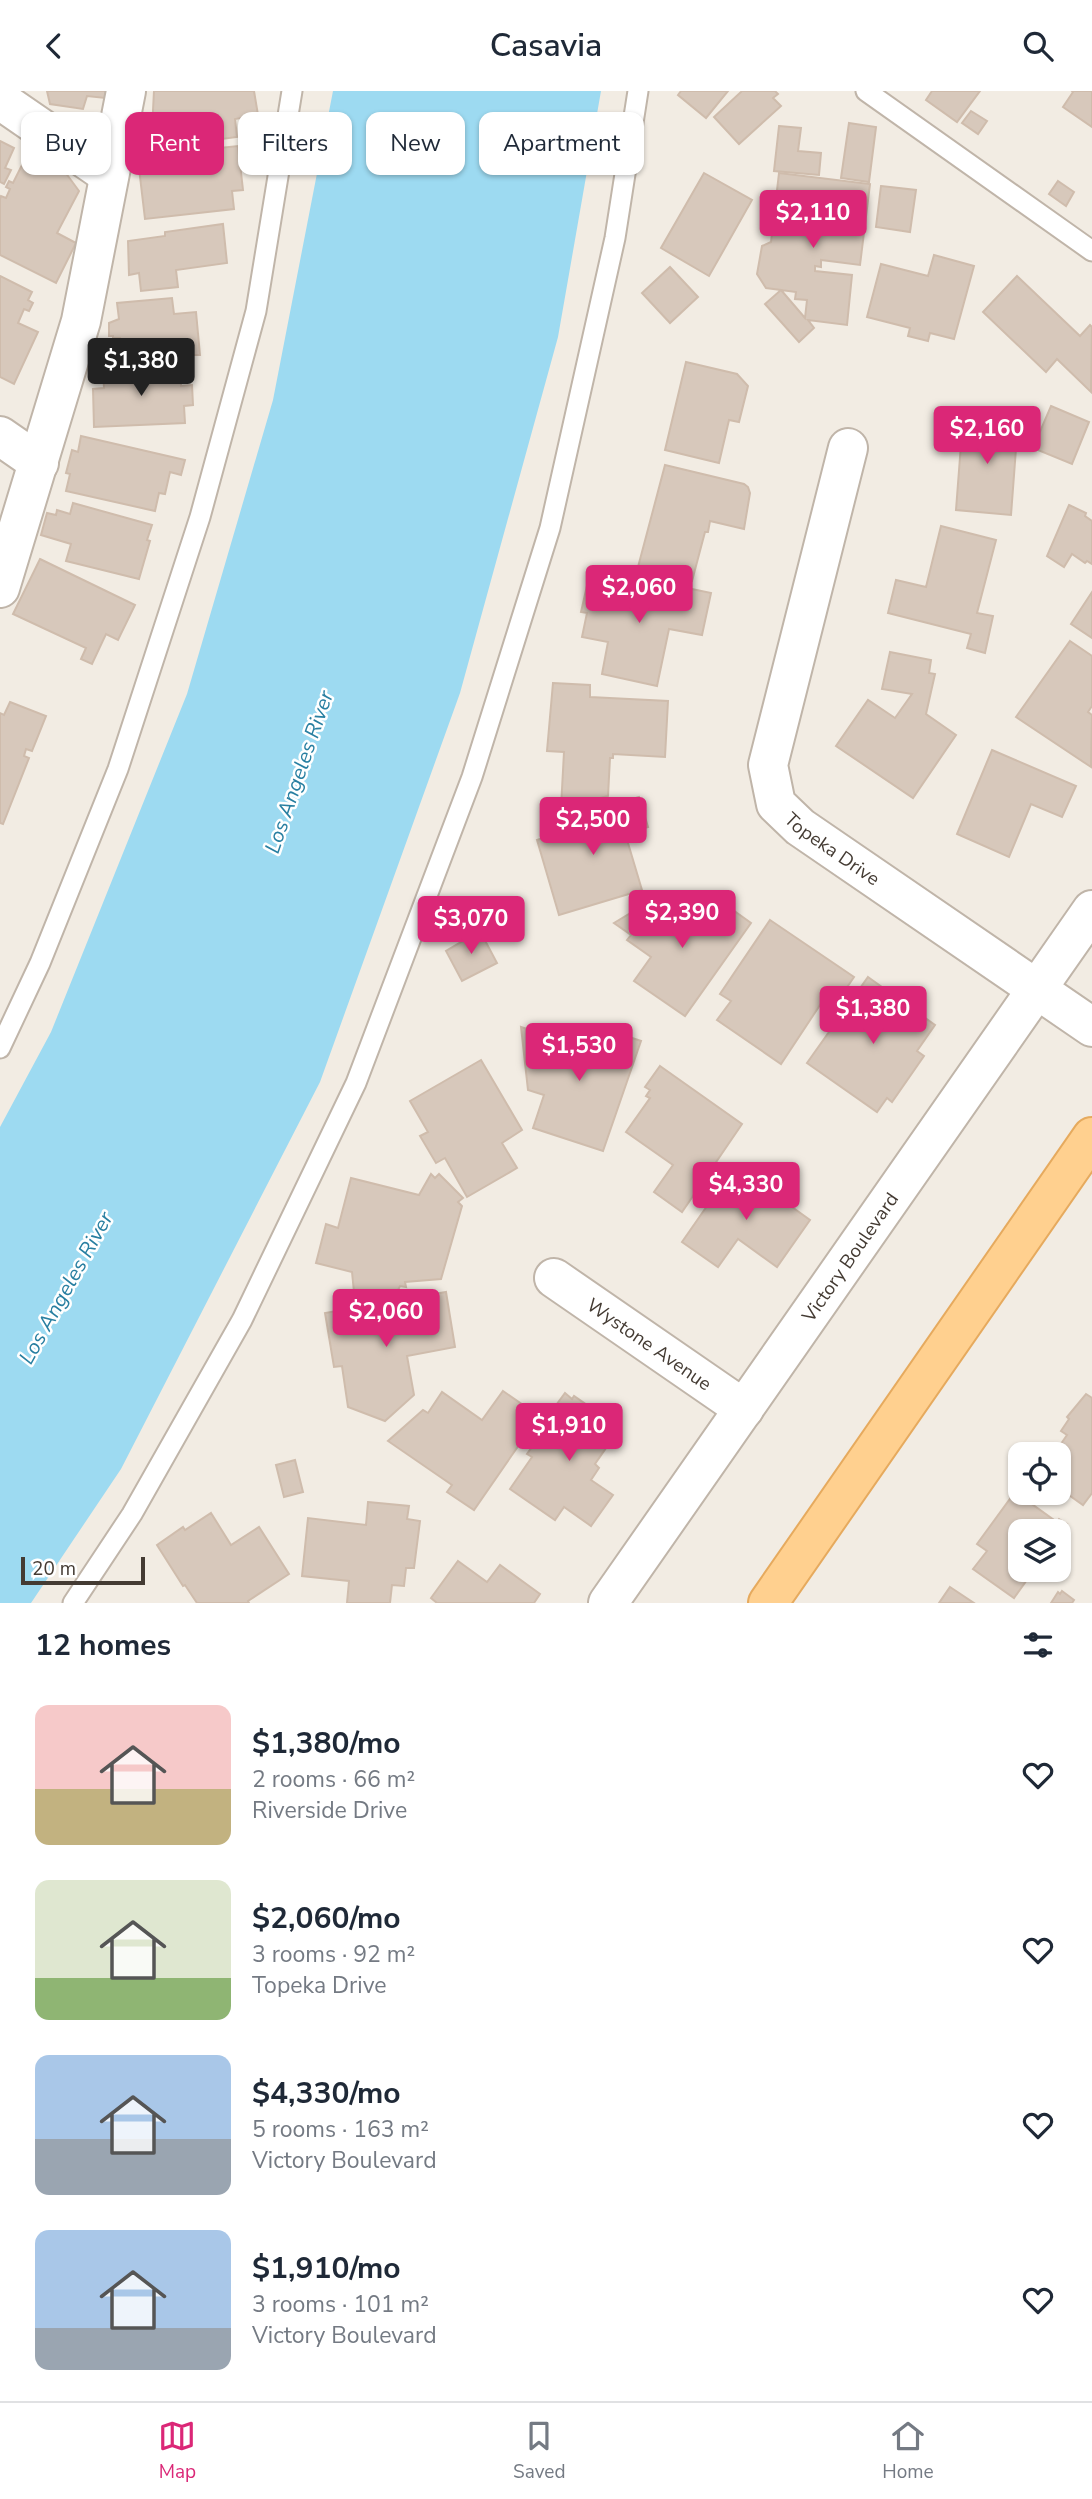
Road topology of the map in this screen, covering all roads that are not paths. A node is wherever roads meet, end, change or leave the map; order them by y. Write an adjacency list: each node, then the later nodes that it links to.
1 (126, 91): 7 (street)
2 (292, 91): 17 (lane)
3 (638, 91): 21 (lane)
4 (866, 91): 9 (lane)
5 (0, 100): 6 (street)
6 (21, 114)
7 (111, 164)
8 (109, 175): 12 (street)
9 (1092, 251)
10 (0, 436): 12 (street)
11 (848, 448): 15 (street, Topeka Drive)
12 (39, 463): 13 (street)
13 (0, 588)
14 (1092, 911): 15 (street, Victory Boulevard)
15 (1037, 989): 16 (street, Topeka Drive); 20 (street, Victory Boulevard)
16 (1092, 1027)
17 (0, 1048)
18 (1092, 1137): 23 (main road)
19 (554, 1278): 20 (street, Wystone Avenue)
20 (744, 1409): 22 (street, Victory Boulevard)
21 (74, 1603)
22 (608, 1603)
23 (768, 1603)

